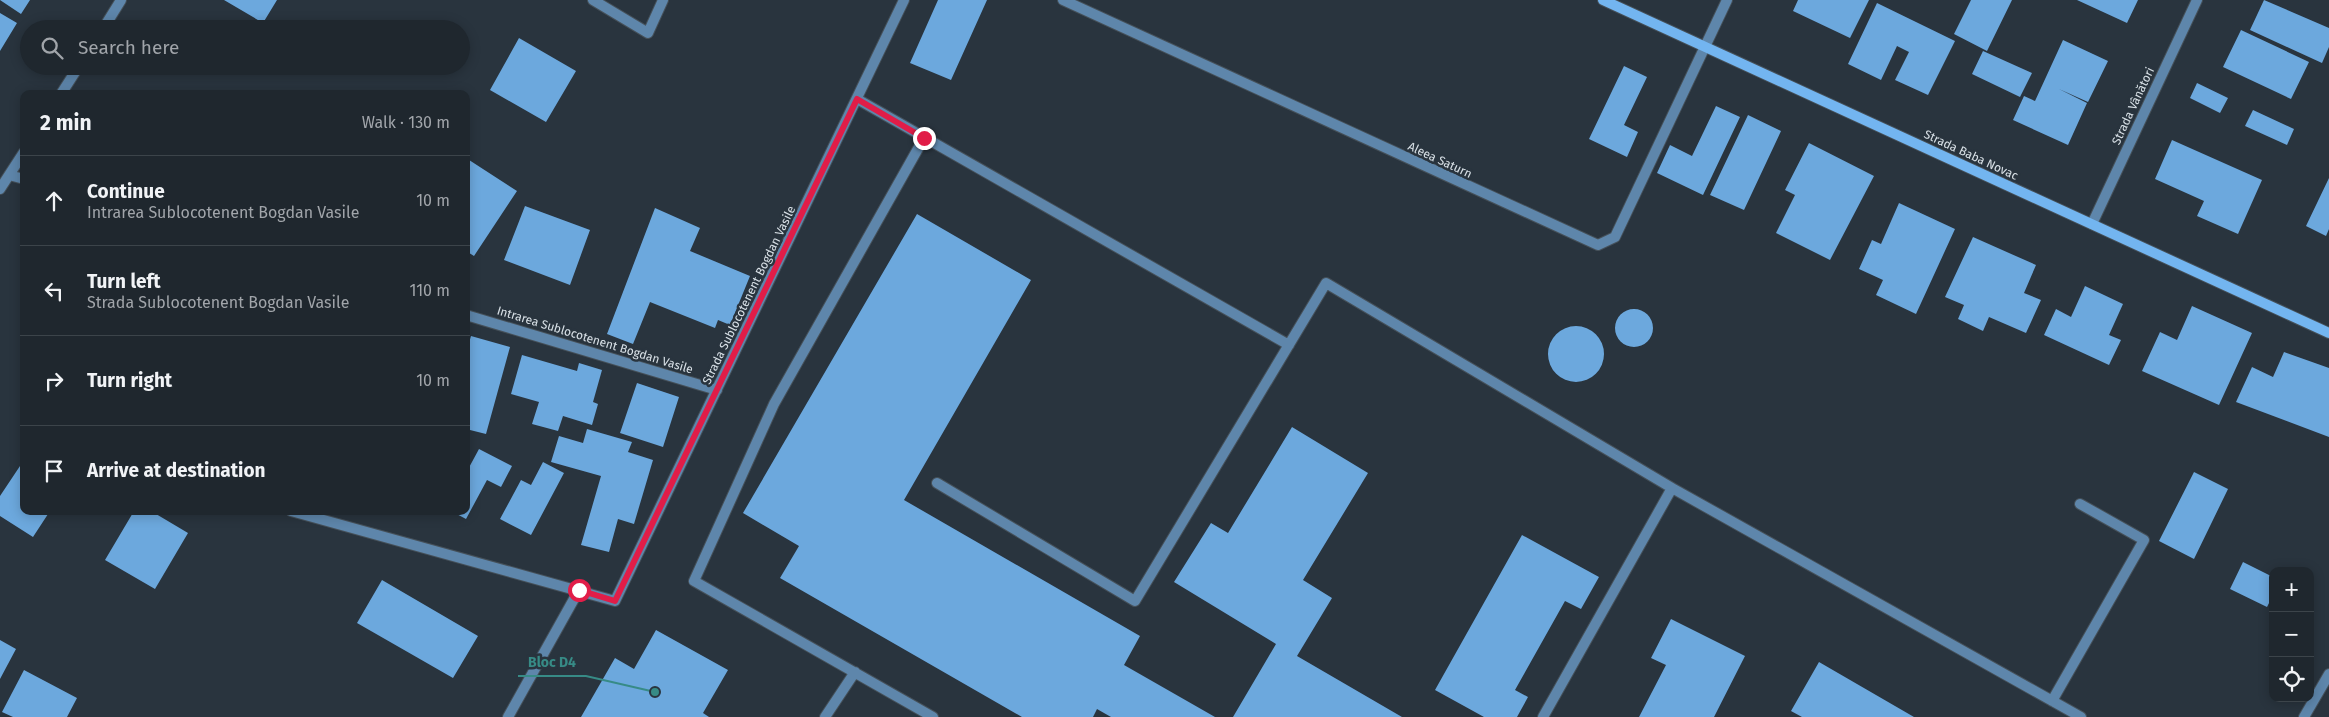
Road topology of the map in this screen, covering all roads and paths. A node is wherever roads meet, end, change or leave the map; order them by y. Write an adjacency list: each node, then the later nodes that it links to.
1 (121, 0): 9 (street)
2 (594, 0): 3 (street)
3 (663, 0)
4 (904, 0): 13 (street, Strada Sublocotenent Bogdan Vasile)
5 (1063, 0): 10 (street, Aleea Saturn)
6 (1603, 0): 10 (main road, Strada Baba Novac)
7 (1727, 0): 10 (street, Aleea Saturn)
8 (2197, 0): 19 (street, Strada Vânători)
9 (109, 20)
10 (1705, 47): 19 (main road, Strada Baba Novac)
11 (73, 75): 12 (street)
12 (64, 90)
13 (857, 99): 14 (street); 23 (street, Strada Sublocotenent Bogdan Vasile)
14 (924, 138): 22 (street); 29 (street)
15 (20, 158): 16 (street)
16 (9, 175): 17 (street); 18 (street)
17 (20, 179)
18 (0, 189)
19 (2092, 224): 21 (main road, Strada Baba Novac)
20 (470, 316): 23 (street, Intrarea Sublocotenent Bogdan Vasile)
21 (2329, 333)
22 (1289, 345): 24 (street); 25 (street)
23 (717, 390): 28 (street, Strada Sublocotenent Bogdan Vasile)
24 (937, 483)
25 (1672, 488): 31 (street); 35 (street)
26 (2080, 504): 31 (street)
27 (306, 515): 28 (street)
28 (579, 590): 32 (street)
29 (855, 672): 33 (street); 34 (street)
30 (2329, 674): 37 (street)
31 (2052, 701): 36 (street)
32 (508, 717)
33 (825, 717)
34 (933, 717)
35 (1543, 717)
36 (2081, 717)
37 (2304, 717)

